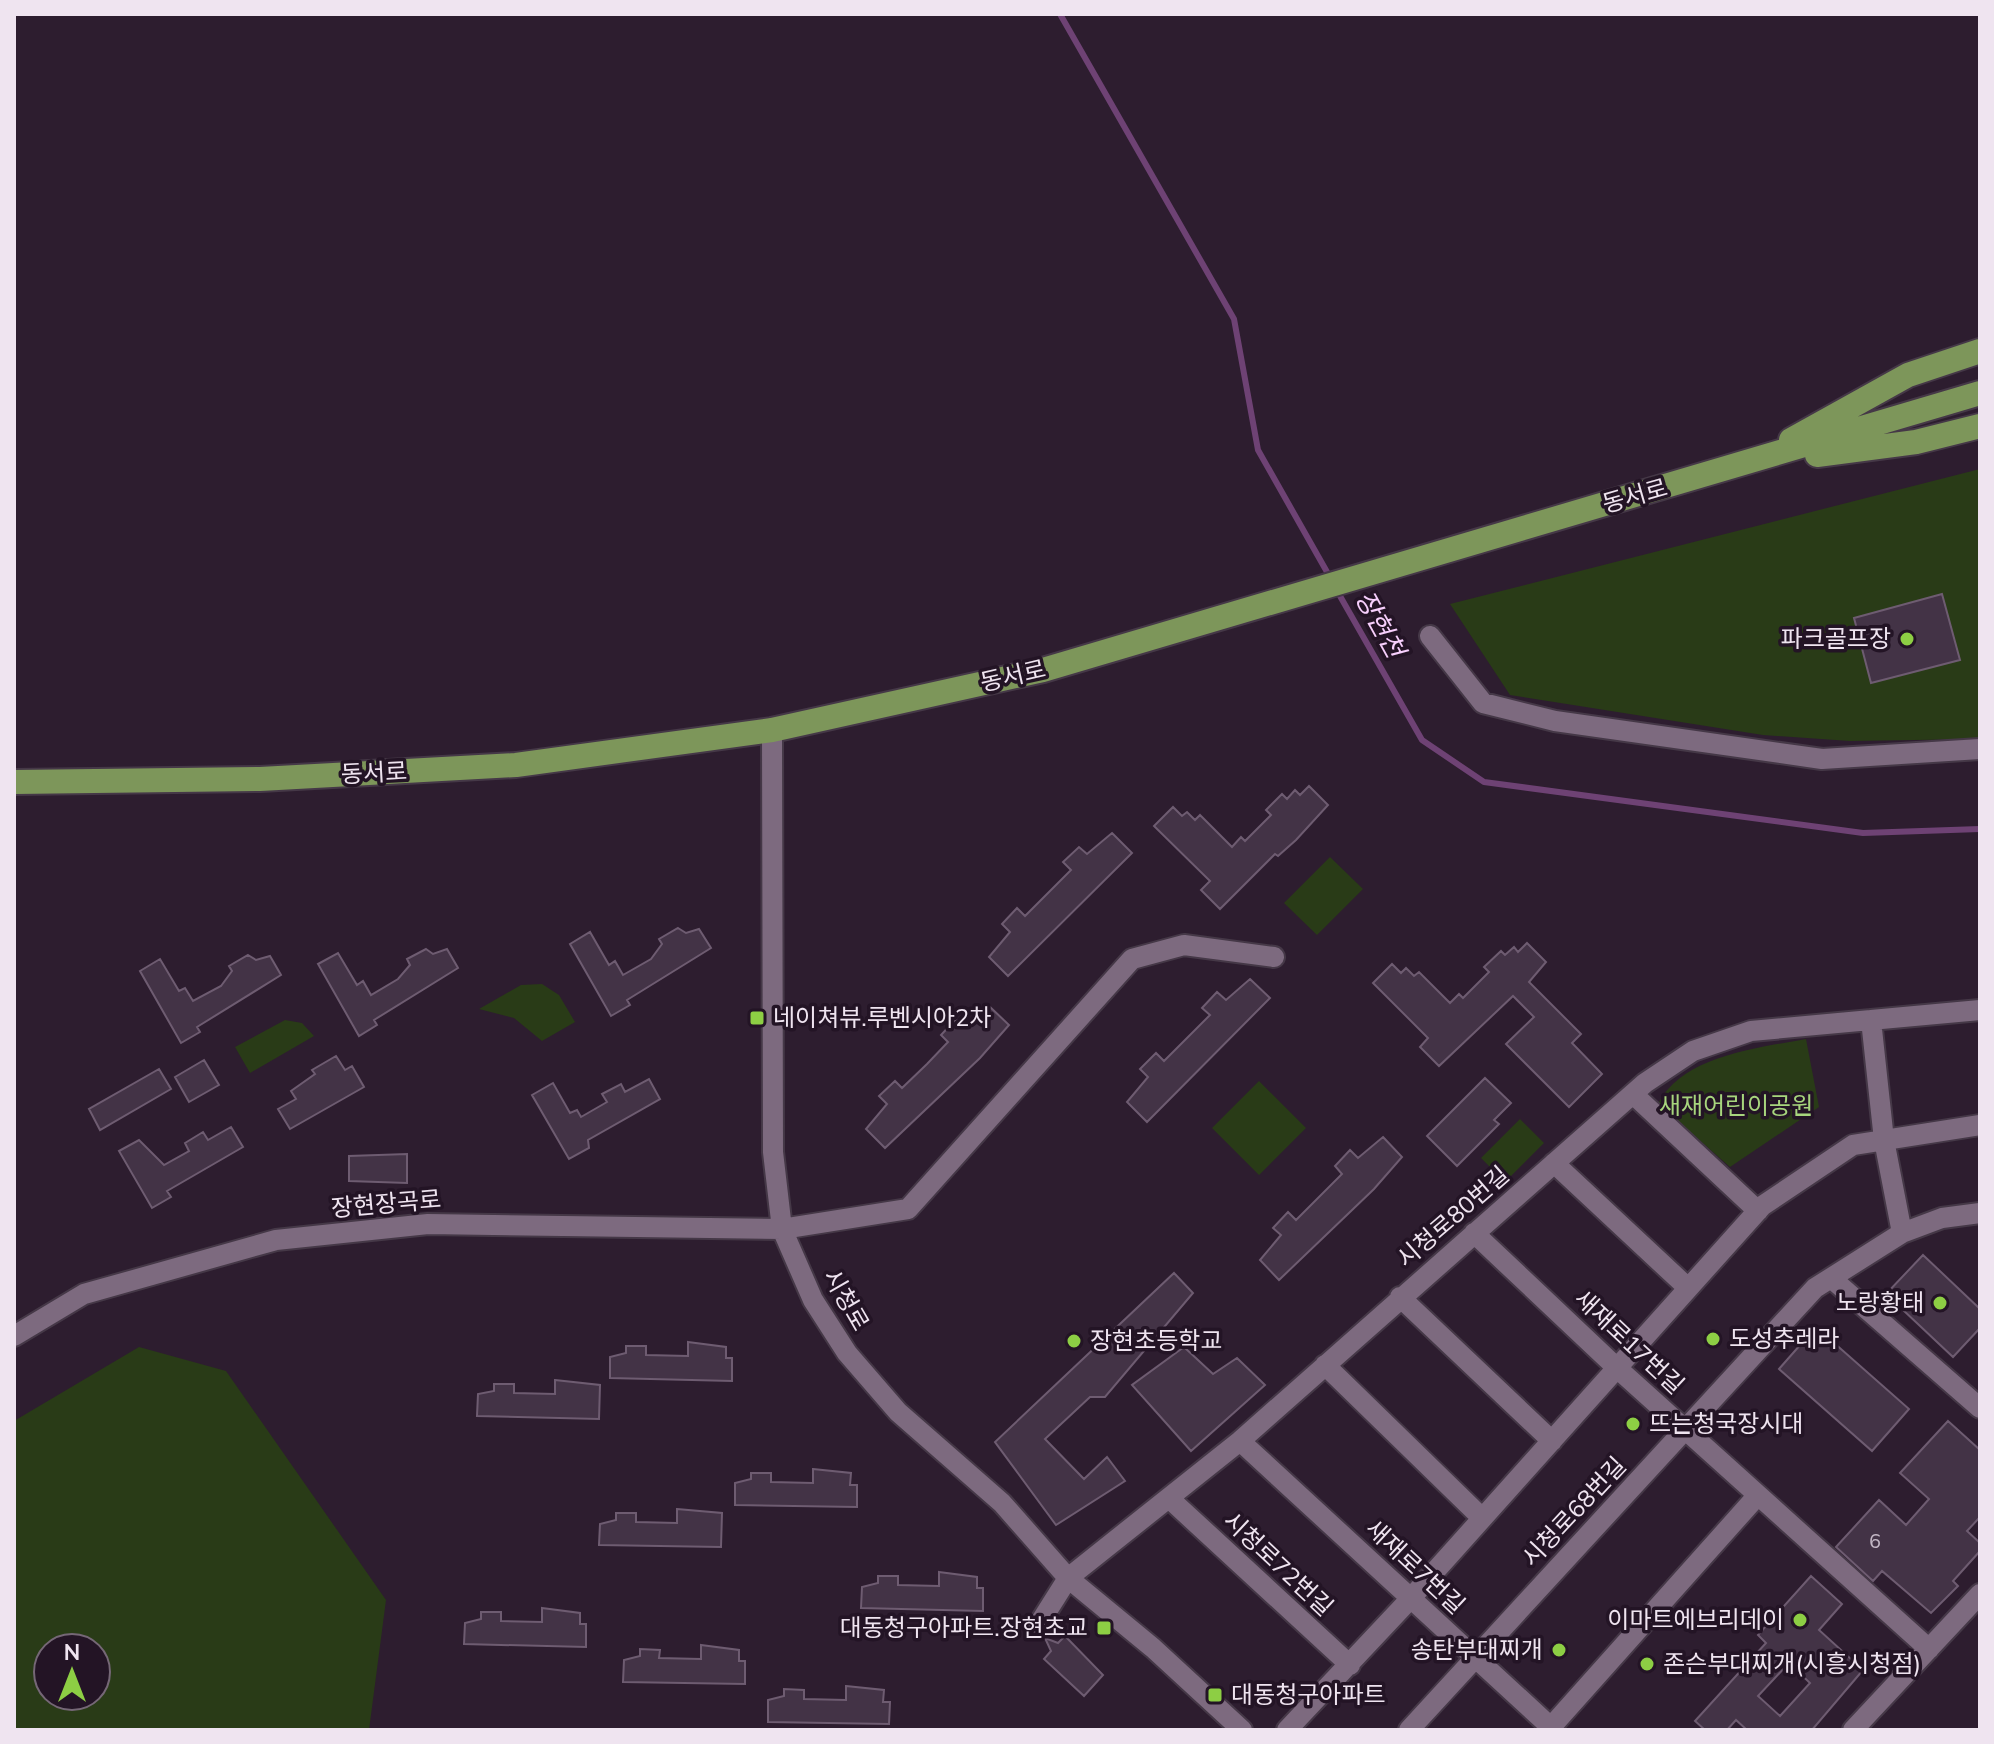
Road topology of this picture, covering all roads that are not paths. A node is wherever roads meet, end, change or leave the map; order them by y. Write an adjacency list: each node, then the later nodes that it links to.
1 (1980, 351): 4 (main road)
2 (1980, 393): 4 (main road, 동서로)
3 (1980, 426): 4 (main road)
4 (1751, 463): 6 (main road, 동서로)
5 (1430, 636): 7 (street)
6 (772, 730): 8 (main road, 동서로); 18 (street, 시청로)
7 (1980, 749)
8 (14, 782)
9 (1274, 957): 18 (street, 장현장곡로)
10 (1980, 1010): 11 (street, 시청로80번길)
11 (1871, 1020): 12 (street, 시청로80번길); 14 (street)
12 (1633, 1094): 15 (street, 시청로80번길); 16 (street)
13 (1980, 1125): 14 (street)
14 (1884, 1140): 16 (street); 20 (street)
15 (1554, 1163): 19 (street, 시청로80번길); 22 (street)
16 (1758, 1211): 22 (street)
17 (1980, 1213): 20 (street, 시청로68번길)
18 (782, 1229): 24 (street, 장현장곡로); 34 (street, 시청로)
19 (1474, 1233): 23 (street, 시청로80번길); 26 (street, 새재로17번길)
20 (1902, 1233): 21 (street, 시청로68번길)
21 (1831, 1278): 27 (street); 28 (street, 시청로68번길)
22 (1688, 1288): 26 (street)
23 (1400, 1297): 25 (street, 시청로80번길); 30 (street)
24 (14, 1336)
25 (1325, 1365): 29 (street, 시청로80번길); 33 (street)
26 (1617, 1368): 28 (street, 새재로17번길); 30 (street)
27 (1980, 1408)
28 (1686, 1429): 31 (street, 새재로17번길); 39 (street, 시청로68번길)
29 (1240, 1441): 32 (street, 시청로80번길); 36 (street, 새재로7번길)
30 (1552, 1441): 33 (street)
31 (1758, 1495): 38 (street, 새재로17번길); 41 (street)
32 (1171, 1500): 34 (street, 시청로80번길); 40 (street, 시청로72번길)
33 (1482, 1518): 36 (street)
34 (1068, 1578): 37 (street, 시청로80번길); 42 (street, 시청로)
35 (1980, 1594): 38 (street)
36 (1411, 1598): 39 (street, 새재로7번길); 40 (street)
37 (1039, 1624)
38 (1929, 1649): 45 (street)
39 (1475, 1659): 41 (street, 새재로7번길); 44 (street, 시청로68번길)
40 (1350, 1665): 43 (street)
41 (1553, 1728)
42 (1242, 1730)
43 (1287, 1730)
44 (1409, 1730)
45 (1853, 1730)

